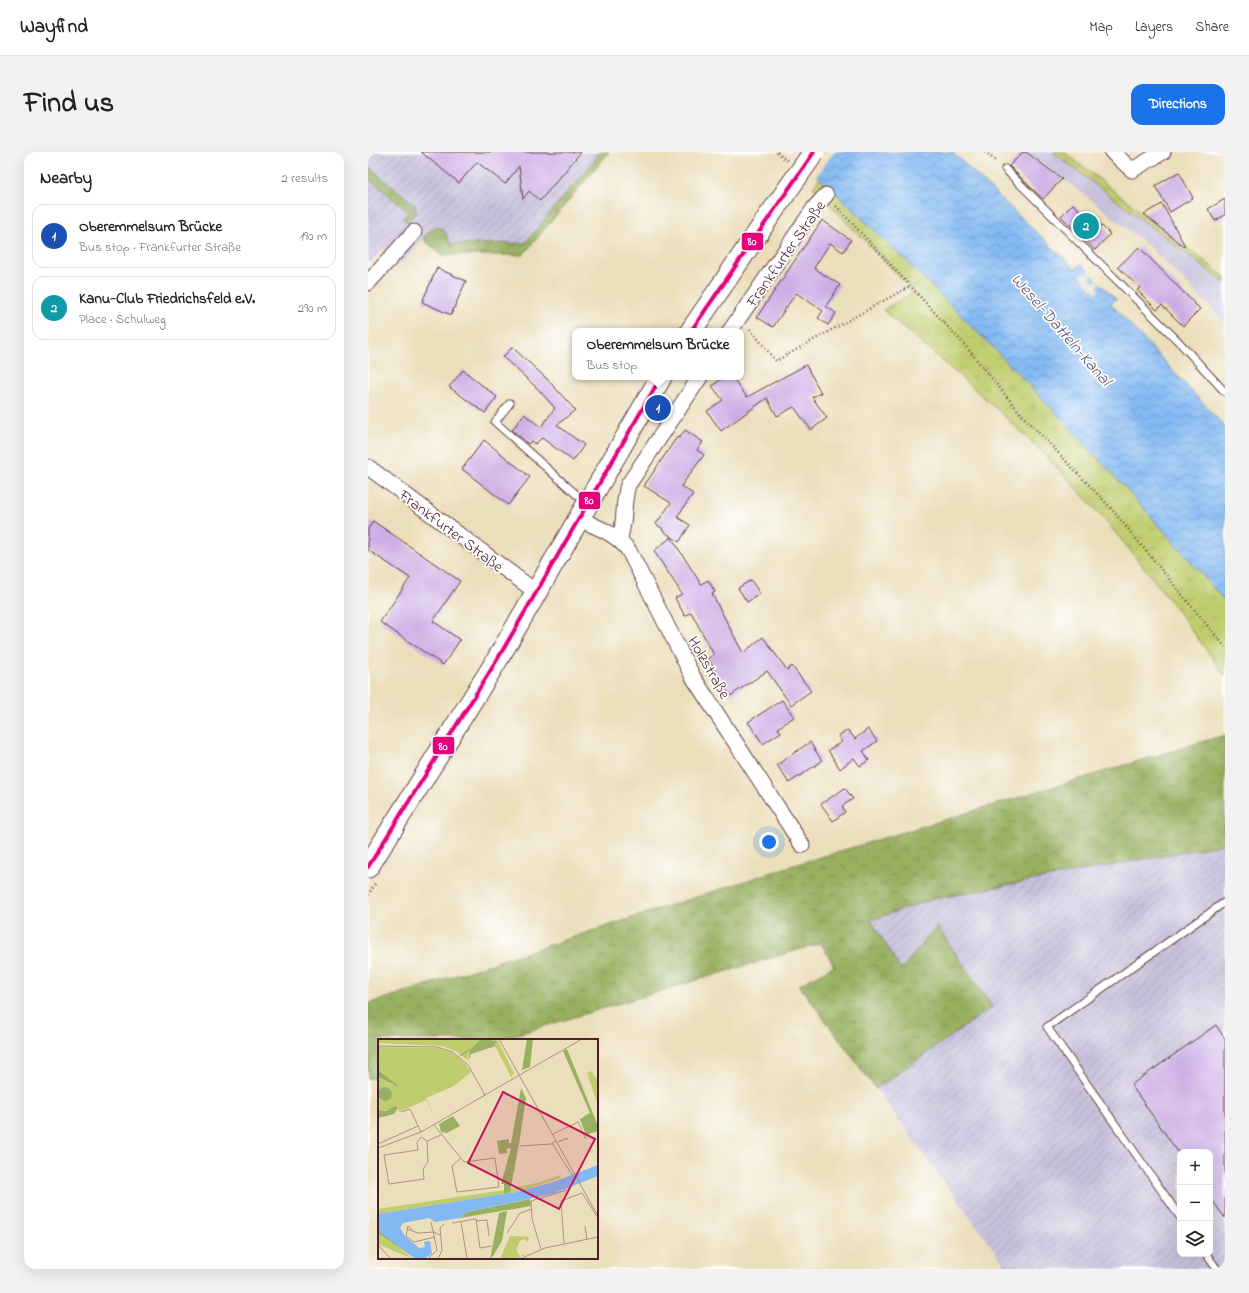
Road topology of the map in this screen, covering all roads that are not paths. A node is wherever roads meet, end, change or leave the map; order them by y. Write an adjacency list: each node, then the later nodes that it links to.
1 (814, 152): 8 (main road, Frankfurter Straße, bridge)
2 (1112, 152): 3 (street)
3 (1163, 152)
4 (1005, 169): 12 (lane)
5 (826, 195): 9 (street, Frankfurter Straße)
6 (414, 232): 7 (street)
7 (368, 283)
8 (693, 328)
9 (732, 328)
10 (659, 380): 15 (main road)
11 (698, 380): 16 (street)
12 (1225, 392)
13 (510, 403): 15 (lane)
14 (368, 468): 17 (street, Frankfurter Straße)
15 (584, 511): 16 (street, Holzstraße); 17 (main road)
16 (619, 540): 18 (street, Holzstraße)
17 (536, 592): 19 (main road)
18 (802, 845)
19 (368, 868)
20 (1225, 902): 21 (lane)
21 (1177, 1213)
22 (1208, 1257): 23 (lane)
23 (1217, 1269)

